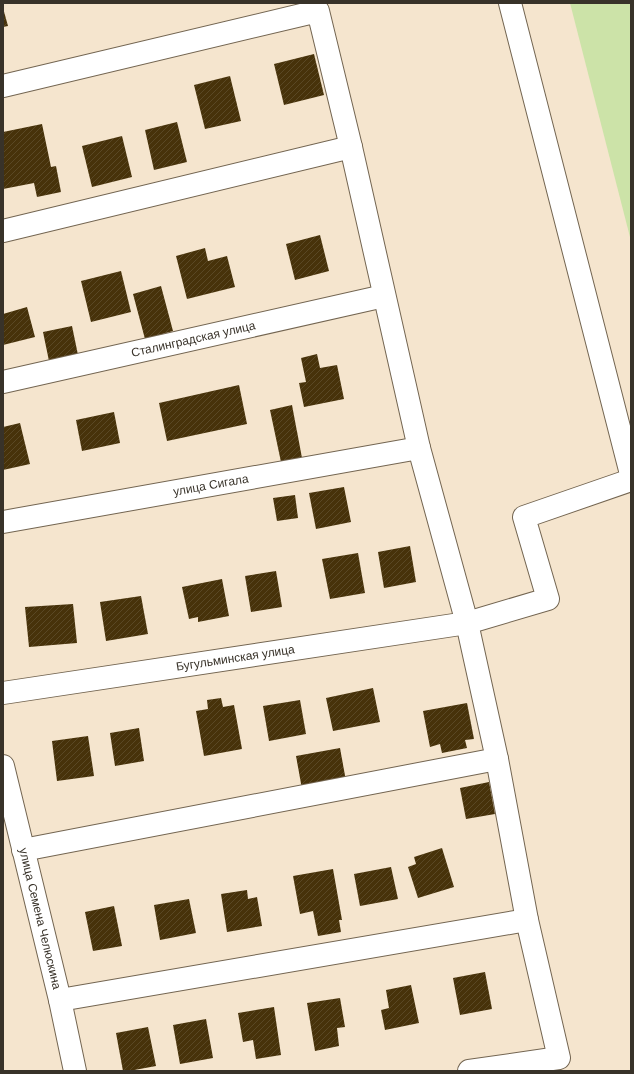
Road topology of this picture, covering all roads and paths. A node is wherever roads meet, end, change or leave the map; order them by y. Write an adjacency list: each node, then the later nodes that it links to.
1 (510, 3): 8 (street)
2 (3, 86): 3 (street)
3 (351, 147): 4 (street); 5 (street)
4 (3, 231)
5 (384, 296): 6 (street, Сталинградская улица); 7 (street)
6 (3, 382)
7 (419, 448): 10 (street, улица Сигала); 11 (street)
8 (631, 474)
9 (631, 480): 11 (street, Бугульминская улица)
10 (3, 522)
11 (467, 623): 12 (street, Бугульминская улица); 13 (street)
12 (3, 693)
13 (497, 760): 15 (street); 16 (street)
14 (3, 766): 15 (street, улица Семена Челюскина)
15 (23, 850): 17 (street, улица Семена Челюскина)
16 (527, 920): 17 (street); 19 (street)
17 (60, 1000): 18 (street, улица Семена Челюскина)
18 (75, 1071)
19 (469, 1071)

